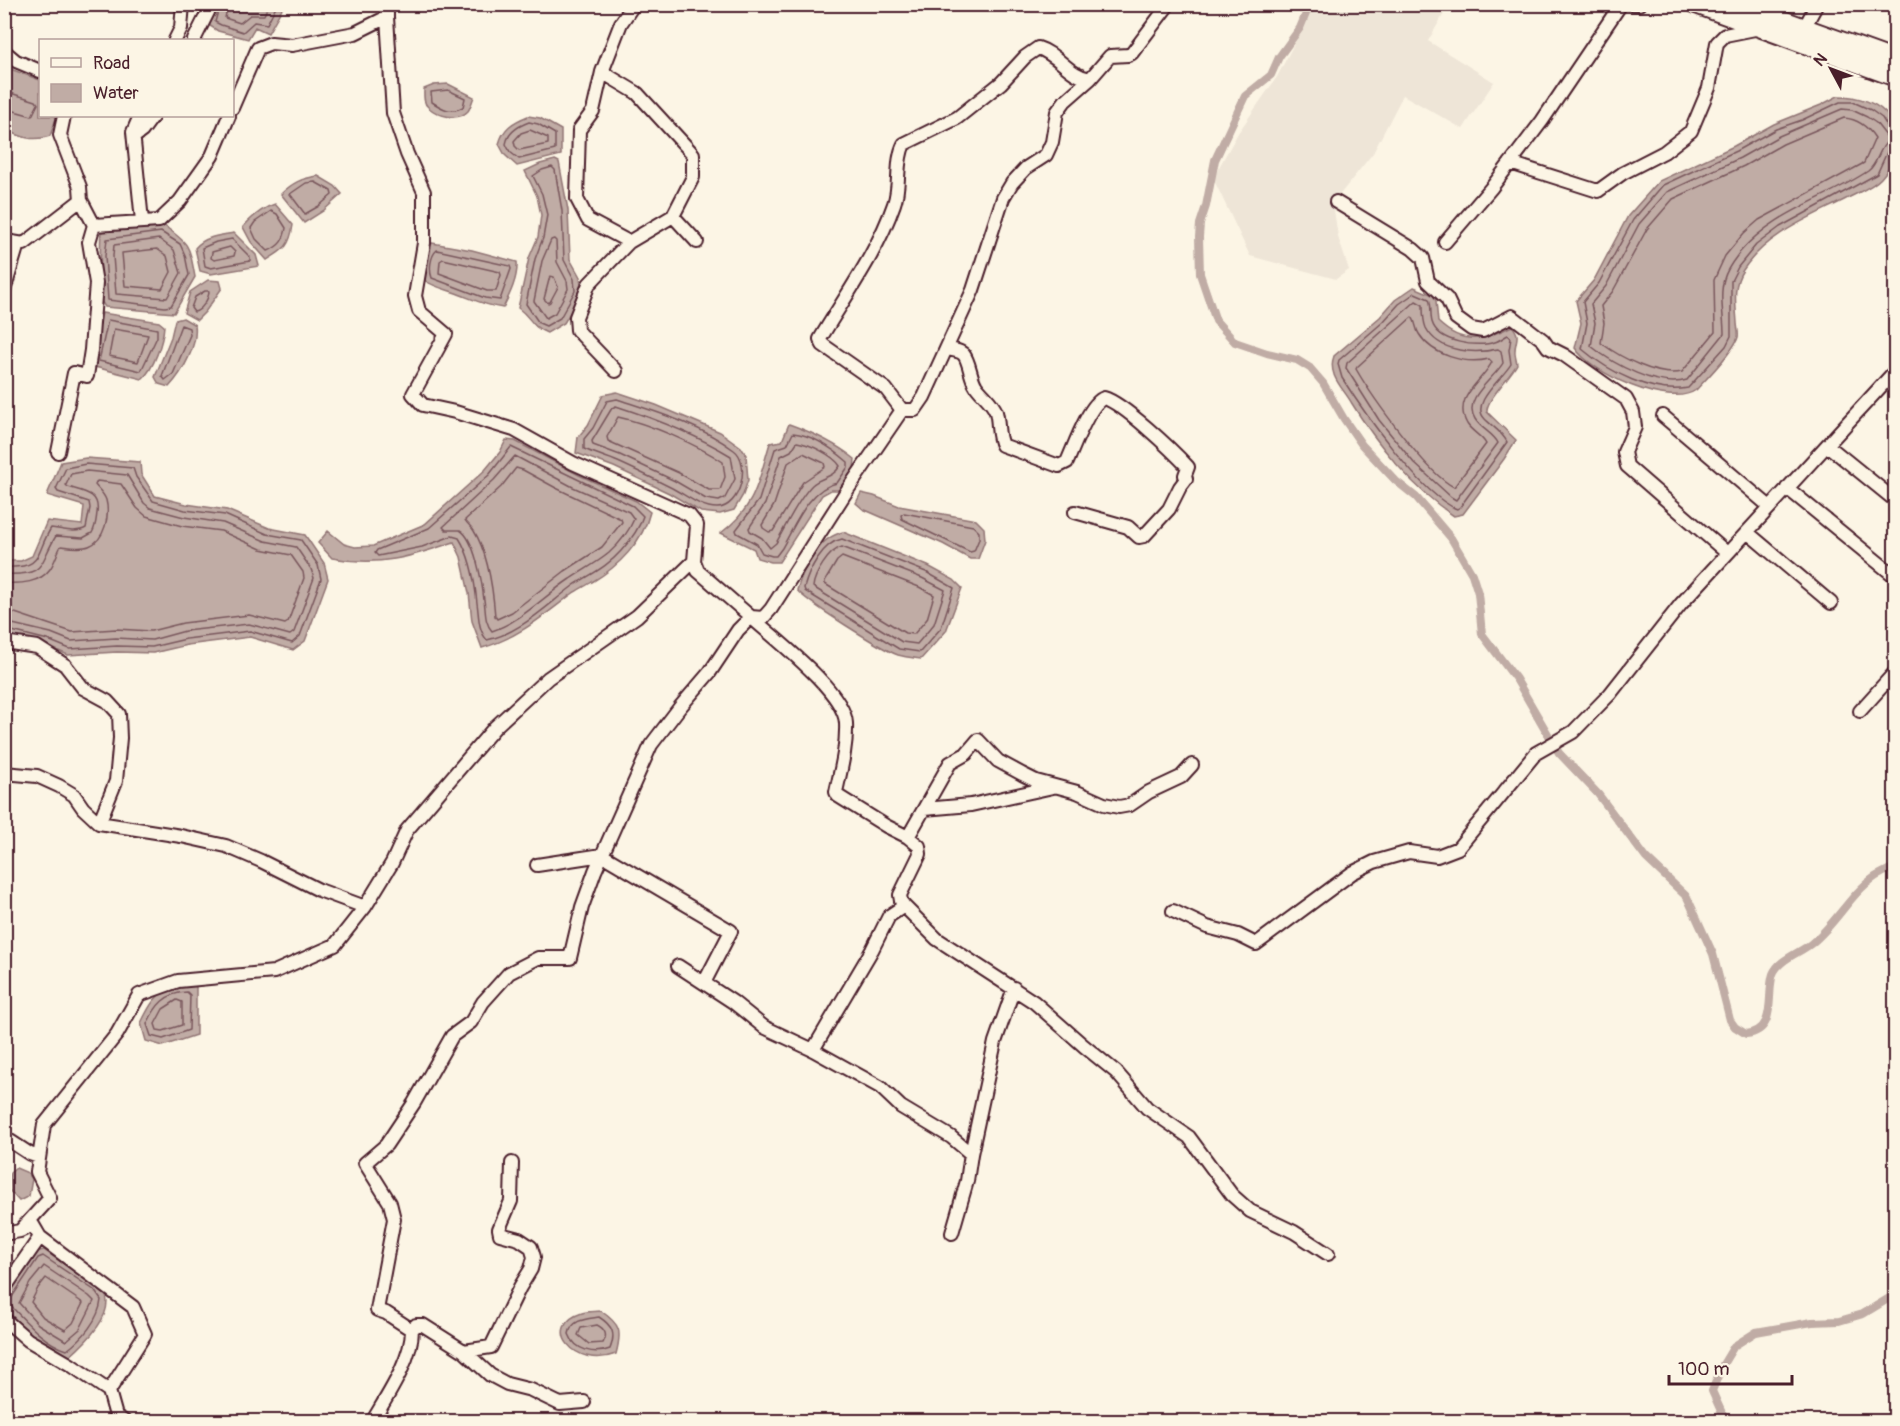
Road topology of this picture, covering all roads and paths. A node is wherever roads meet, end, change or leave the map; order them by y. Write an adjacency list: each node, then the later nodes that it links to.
1 (183, 4): 14 (street)
2 (212, 4): 15 (street)
3 (634, 4): 19 (street)
4 (1169, 4): 21 (street)
5 (1621, 4): 28 (street)
6 (1633, 4): 7 (street)
7 (1639, 4)
8 (1696, 4): 12 (highway)
9 (1738, 4): 12 (highway)
10 (1817, 4): 13 (street)
11 (387, 11): 22 (street); 53 (street)
12 (1765, 21): 13 (highway); 20 (highway); 28 (street)
13 (1804, 28): 17 (highway)
14 (176, 39)
15 (194, 39)
16 (4, 51): 18 (street)
17 (1896, 61)
18 (39, 71)
19 (602, 72): 31 (street); 34 (street)
20 (1896, 77)
21 (1090, 79): 40 (street); 43 (street)
22 (234, 103)
23 (64, 117): 29 (street)
24 (140, 117): 27 (street)
25 (152, 117): 27 (street)
26 (229, 117): 32 (street)
27 (134, 138): 32 (street)
28 (1510, 163): 36 (street)
29 (81, 200): 33 (street); 37 (street)
30 (1336, 202): 52 (street)
31 (673, 216): 34 (street); 35 (street)
32 (142, 221): 33 (street)
33 (94, 225): 46 (street)
34 (629, 242): 42 (street)
35 (697, 242)
36 (1445, 242)
37 (18, 244): 38 (street); 39 (street)
38 (4, 246)
39 (4, 291)
40 (946, 349): 43 (street); 50 (street)
41 (1896, 370): 45 (street)
42 (616, 371)
43 (902, 410): 56 (street)
44 (1663, 416): 49 (street)
45 (1827, 445): 47 (street); 48 (street)
46 (58, 452)
47 (1787, 489): 49 (street); 54 (street)
48 (1896, 501)
49 (1770, 507): 51 (street)
50 (1075, 512)
51 (1747, 532): 52 (street); 55 (street)
52 (1727, 554): 70 (street)
53 (694, 561): 56 (street); 69 (street)
54 (1896, 578)
55 (1831, 603)
56 (751, 617): 65 (street); 66 (street)
57 (4, 642): 64 (street)
58 (1896, 671): 59 (street)
59 (1860, 711)
60 (1192, 765): 62 (street)
61 (4, 773): 64 (street)
62 (1057, 786): 63 (street); 63 (street)
63 (924, 809): 65 (street)
64 (99, 823): 69 (street)
65 (908, 837): 68 (street)
66 (602, 855): 67 (street); 72 (street); 86 (street)
67 (537, 865)
68 (904, 906): 73 (street); 74 (street)
69 (365, 907): 77 (street)
70 (1173, 910)
71 (678, 966): 72 (street)
72 (704, 983): 74 (street)
73 (1014, 988): 76 (street); 83 (street)
74 (813, 1050): 76 (street)
75 (4, 1137): 77 (street)
76 (971, 1154): 80 (street)
77 (39, 1157): 79 (street)
78 (512, 1163): 87 (street)
79 (20, 1231): 81 (street); 82 (street)
80 (952, 1233)
81 (4, 1234)
82 (40, 1237): 84 (street); 88 (street)
83 (1328, 1254)
84 (4, 1289)
85 (4, 1319): 88 (street)
86 (412, 1330): 87 (street); 91 (street)
87 (464, 1351): 89 (street)
88 (109, 1391): 90 (street)
89 (584, 1402)
90 (125, 1422)
91 (372, 1422)

